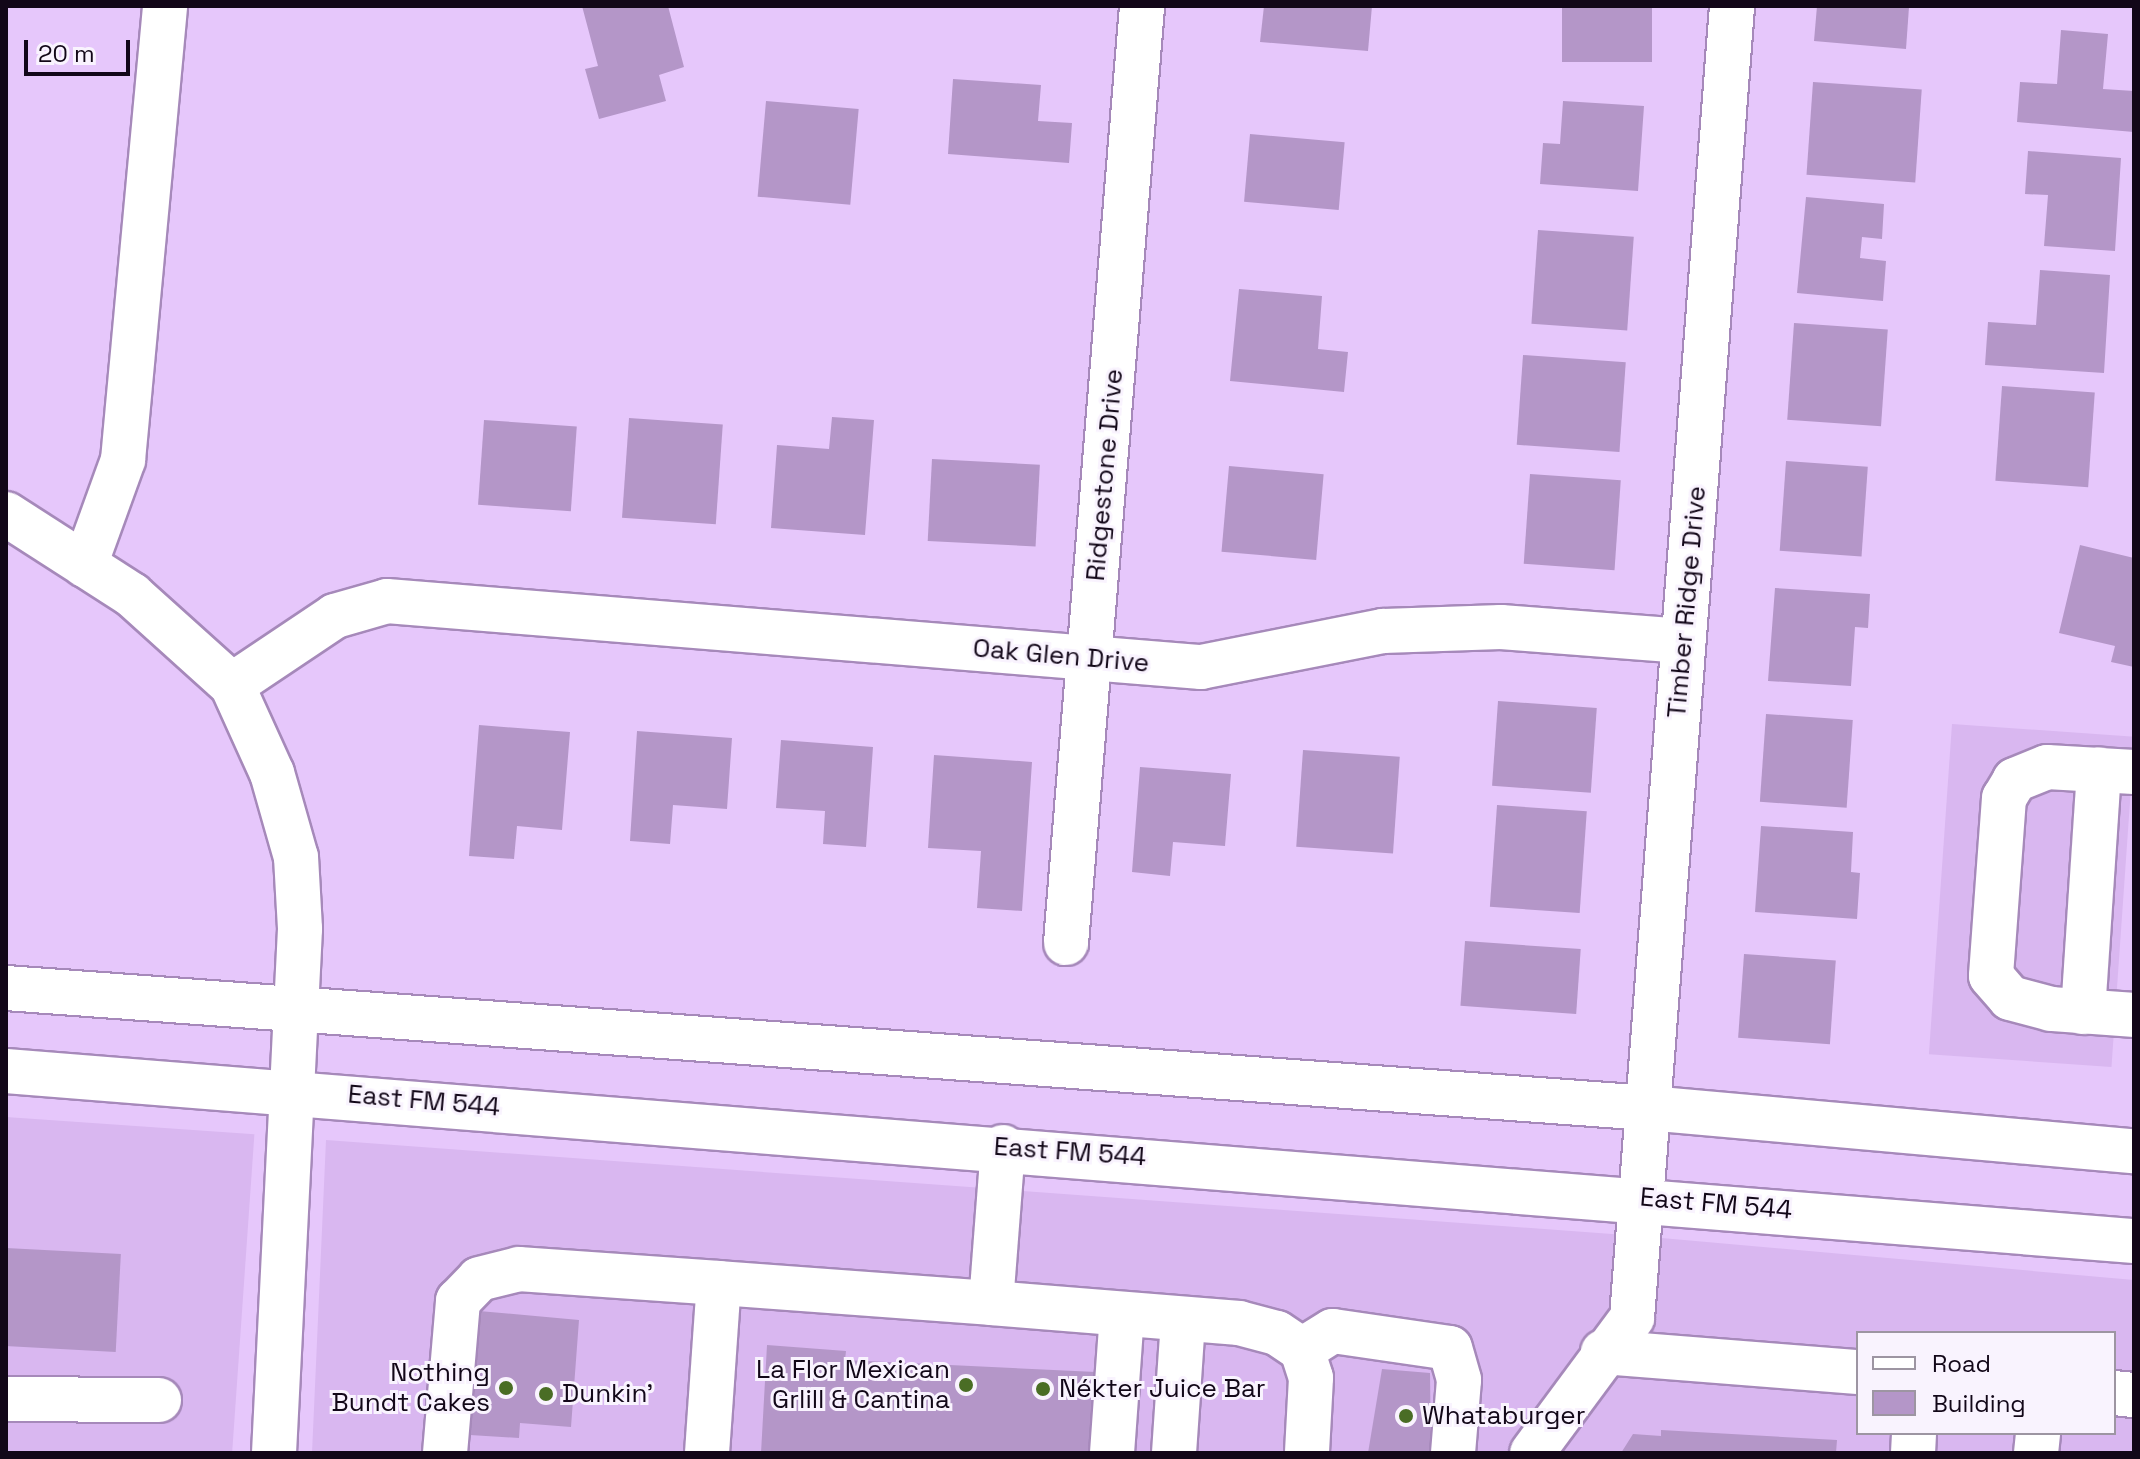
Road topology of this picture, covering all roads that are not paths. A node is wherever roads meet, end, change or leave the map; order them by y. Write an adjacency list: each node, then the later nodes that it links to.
1 (165, 6): 5 (street)
2 (1142, 6): 7 (street, Ridgestone Drive)
3 (1732, 6): 6 (street, Timber Ridge Drive)
4 (6, 514): 5 (street)
5 (85, 565): 8 (street)
6 (1683, 641): 7 (street, Oak Glen Drive); 17 (street, Timber Ridge Drive)
7 (1091, 659): 8 (street, Oak Glen Drive); 10 (street, Ridgestone Drive)
8 (232, 685): 12 (street)
9 (2117, 771): 13 (street); 13 (street)
10 (1066, 943)
11 (6, 988): 12 (street)
12 (293, 1010): 16 (street); 17 (street)
13 (2083, 1012): 14 (street)
14 (2134, 1015)
15 (6, 1071): 16 (street, East FM 544)
16 (288, 1090): 18 (street, East FM 544); 31 (street)
17 (1648, 1108): 19 (street); 20 (street, Timber Ridge Drive)
18 (1003, 1147): 20 (street, East FM 544); 23 (street)
19 (2134, 1151)
20 (1642, 1197): 21 (street, East FM 544); 27 (street, Timber Ridge Drive)
21 (2134, 1241)
22 (719, 1283): 23 (street); 32 (street); 33 (street)
23 (991, 1303): 24 (street)
24 (1122, 1315): 25 (street); 34 (street)
25 (1183, 1321): 26 (street); 35 (street)
26 (1302, 1350): 36 (street); 37 (street)
27 (1603, 1352): 28 (street); 38 (street, Timber Ridge Drive)
28 (1856, 1372)
29 (6, 1399): 30 (street)
30 (159, 1400)
31 (274, 1453)
32 (445, 1453)
33 (707, 1453)
34 (1112, 1453)
35 (1174, 1453)
36 (1307, 1453)
37 (1453, 1453)
38 (1532, 1453)

